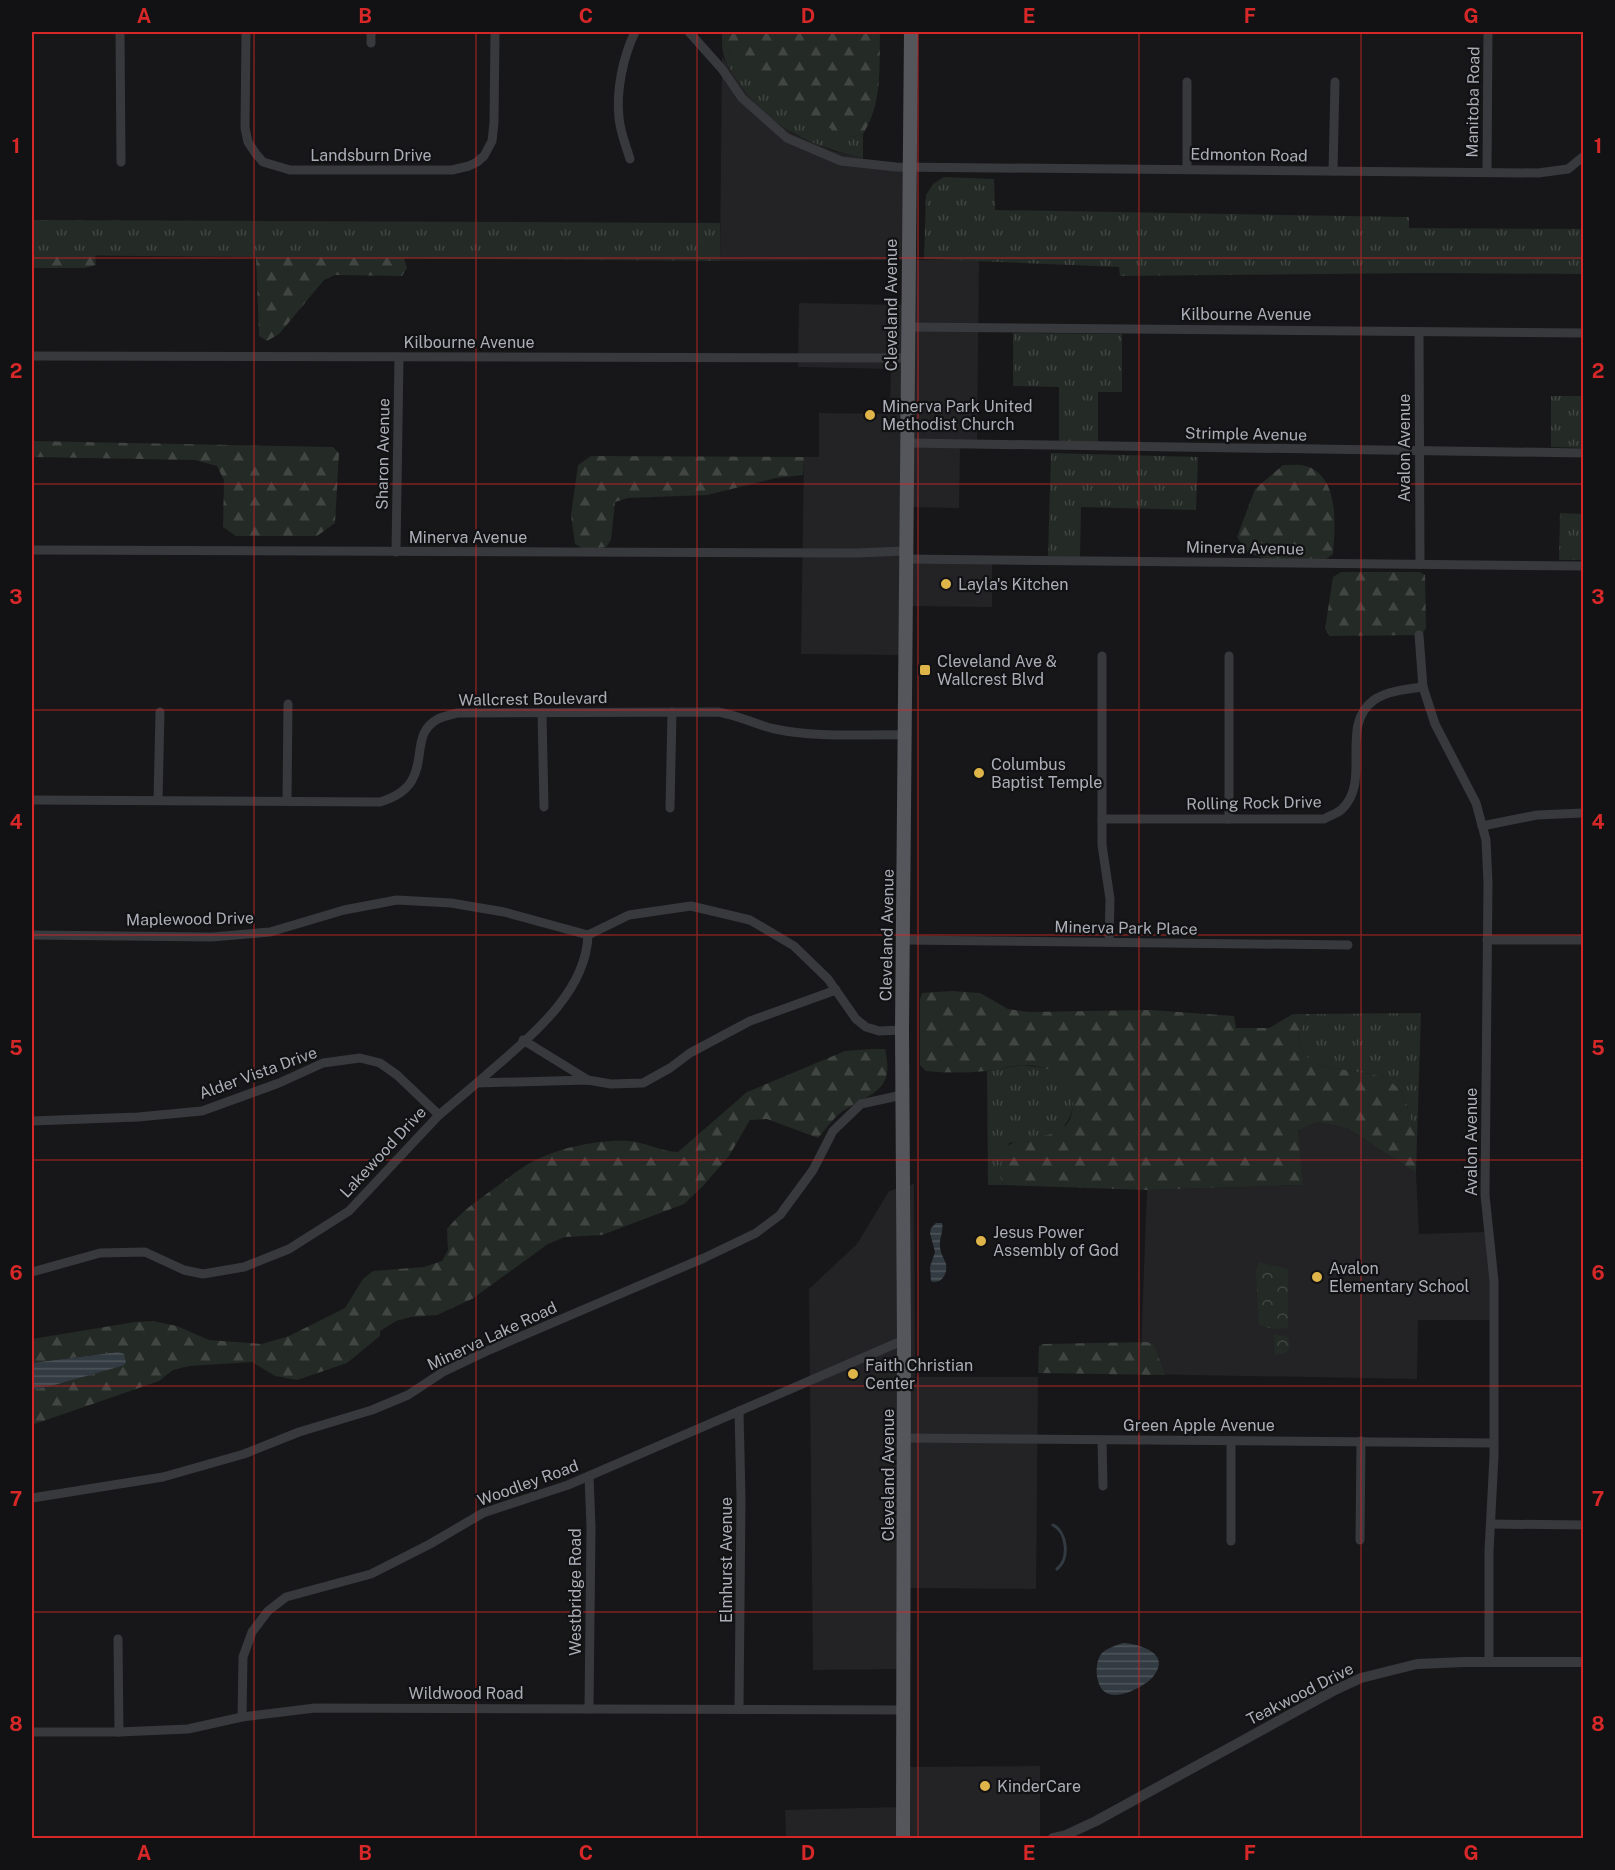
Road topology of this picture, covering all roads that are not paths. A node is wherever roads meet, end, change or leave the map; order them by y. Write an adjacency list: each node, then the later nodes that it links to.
1 (120, 32): 14 (street)
2 (246, 32): 4 (street, Landsburn Drive)
3 (371, 32): 9 (street)
4 (495, 32)
5 (635, 32): 13 (street)
6 (689, 32): 15 (street, Edmonton Road)
7 (911, 32): 15 (main road, Cleveland Avenue)
8 (1488, 32): 18 (street, Manitoba Road)
9 (371, 43)
10 (1188, 82): 16 (street)
11 (1335, 82): 17 (street)
12 (1584, 156): 18 (street, Edmonton Road)
13 (630, 159)
14 (121, 162)
15 (908, 167): 16 (street, Edmonton Road); 19 (main road, Cleveland Avenue)
16 (1187, 169): 17 (street, Edmonton Road)
17 (1333, 171): 18 (street, Edmonton Road)
18 (1487, 172)
19 (909, 327): 20 (street, Kilbourne Avenue); 24 (main road, Cleveland Avenue)
20 (1419, 332): 21 (street, Kilbourne Avenue); 26 (street, Avalon Avenue)
21 (1584, 333)
22 (32, 356): 23 (street, Kilbourne Avenue)
23 (399, 357): 24 (street, Kilbourne Avenue); 29 (street, Sharon Avenue)
24 (907, 358): 25 (main road, Cleveland Avenue)
25 (908, 443): 26 (street, Strimple Avenue); 30 (main road, Cleveland Avenue)
26 (1419, 451): 27 (street, Strimple Avenue); 31 (street, Avalon Avenue)
27 (1584, 453)
28 (32, 550): 29 (street, Minerva Avenue)
29 (396, 552): 30 (street, Minerva Avenue)
30 (905, 555): 31 (street, Minerva Avenue); 41 (main road, Cleveland Avenue)
31 (1420, 564): 32 (street, Minerva Avenue)
32 (1584, 566)
33 (1419, 635): 36 (street, Avalon Avenue)
34 (1102, 656): 48 (street)
35 (1229, 656): 49 (street)
36 (1423, 687): 49 (street, Rolling Rock Drive); 50 (street, Avalon Avenue)
37 (288, 704): 44 (street)
38 (159, 712): 43 (street)
39 (542, 712): 40 (street, Wallcrest Boulevard); 44 (street, Wallcrest Boulevard); 45 (street)
40 (672, 712): 41 (street, Wallcrest Boulevard); 46 (street)
41 (905, 735): 53 (main road, Cleveland Avenue)
42 (32, 800): 43 (street, Wallcrest Boulevard)
43 (158, 800): 44 (street, Wallcrest Boulevard)
44 (287, 801)
45 (544, 807)
46 (670, 808)
47 (1584, 813): 50 (street)
48 (1102, 819): 49 (street, Rolling Rock Drive); 56 (street)
49 (1229, 819)
50 (1482, 826): 54 (street, Avalon Avenue)
51 (32, 935): 52 (street, Maplewood Drive)
52 (588, 935): 58 (street); 60 (street, Lakewood Drive)
53 (903, 940): 56 (street, Minerva Park Place); 59 (main road, Cleveland Avenue)
54 (1487, 940): 55 (street); 73 (street, Avalon Avenue)
55 (1584, 940)
56 (1109, 942): 57 (street, Minerva Park Place)
57 (1348, 945)
58 (836, 990): 59 (street); 61 (street)
59 (902, 1030): 63 (main road, Cleveland Avenue)
60 (524, 1040): 61 (street); 62 (street, Lakewood Drive)
61 (588, 1080): 62 (street)
62 (477, 1083): 64 (street, Lakewood Drive)
63 (902, 1095): 67 (main road, Cleveland Avenue); 76 (street, Minerva Lake Road)
64 (439, 1115): 65 (street, Alder Vista Drive); 66 (street, Lakewood Drive)
65 (32, 1121)
66 (32, 1272)
67 (904, 1341): 68 (street, Woodley Road); 69 (main road, Cleveland Avenue)
68 (739, 1411): 74 (street, Woodley Road); 85 (street, Elmhurst Avenue)
69 (904, 1438): 70 (street, Green Apple Avenue); 86 (main road, Cleveland Avenue)
70 (1102, 1440): 71 (street, Green Apple Avenue); 75 (street)
71 (1231, 1441): 72 (street, Green Apple Avenue); 80 (street)
72 (1361, 1441): 73 (street, Green Apple Avenue); 79 (street)
73 (1494, 1443): 77 (street, Avalon Avenue)
74 (589, 1476): 84 (street, Westbridge Road); 87 (street, Woodley Road)
75 (1103, 1486)
76 (32, 1498)
77 (1491, 1524): 78 (street); 82 (street, Avalon Avenue)
78 (1584, 1525)
79 (1360, 1540)
80 (1232, 1541)
81 (118, 1639): 89 (street)
82 (1489, 1662): 83 (street, Teakwood Drive); 91 (street, Teakwood Drive)
83 (1584, 1662)
84 (589, 1708): 85 (street, Wildwood Road); 87 (street, Wildwood Road)
85 (739, 1709): 86 (street, Wildwood Road)
86 (903, 1710): 90 (main road, Cleveland Avenue)
87 (242, 1717): 89 (street, Wildwood Road)
88 (32, 1732): 89 (street, Wildwood Road)
89 (119, 1732)
90 (903, 1839)
91 (1053, 1839)

